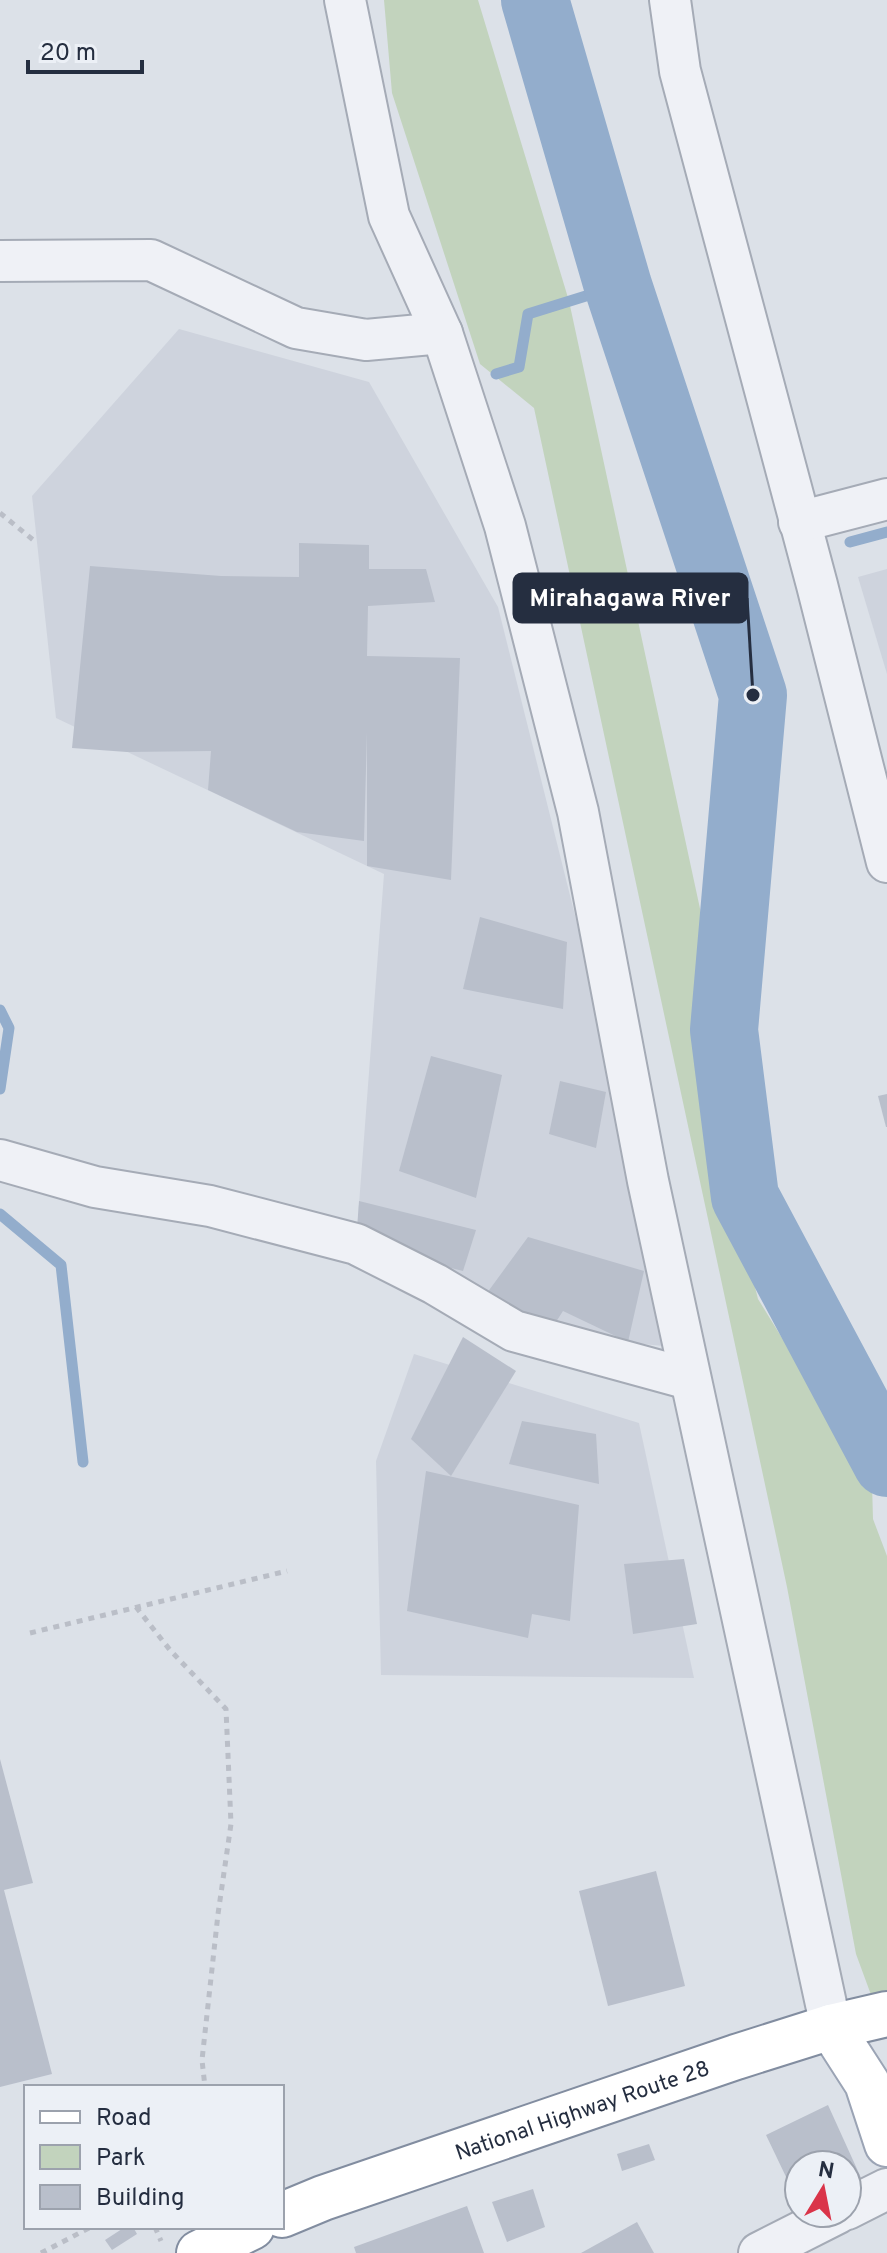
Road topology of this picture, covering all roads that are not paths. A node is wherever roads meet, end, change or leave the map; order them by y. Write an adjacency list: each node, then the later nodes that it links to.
1 (345, 0): 4 (street)
2 (670, 0): 6 (street)
3 (0, 261): 4 (street)
4 (442, 333): 9 (street)
5 (887, 499): 6 (street)
6 (799, 522): 7 (street)
7 (887, 862)
8 (0, 1160): 9 (street)
9 (689, 1379): 11 (street)
10 (887, 2014): 11 (main road, National Highway Route 28)
11 (831, 2027): 12 (main road); 15 (main road, National Highway Route 28)
12 (887, 2144)
13 (887, 2189): 14 (street)
14 (863, 2201)
15 (284, 2214)
16 (248, 2229): 18 (main road)
17 (806, 2229): 19 (street)
18 (199, 2253)
19 (759, 2253)

